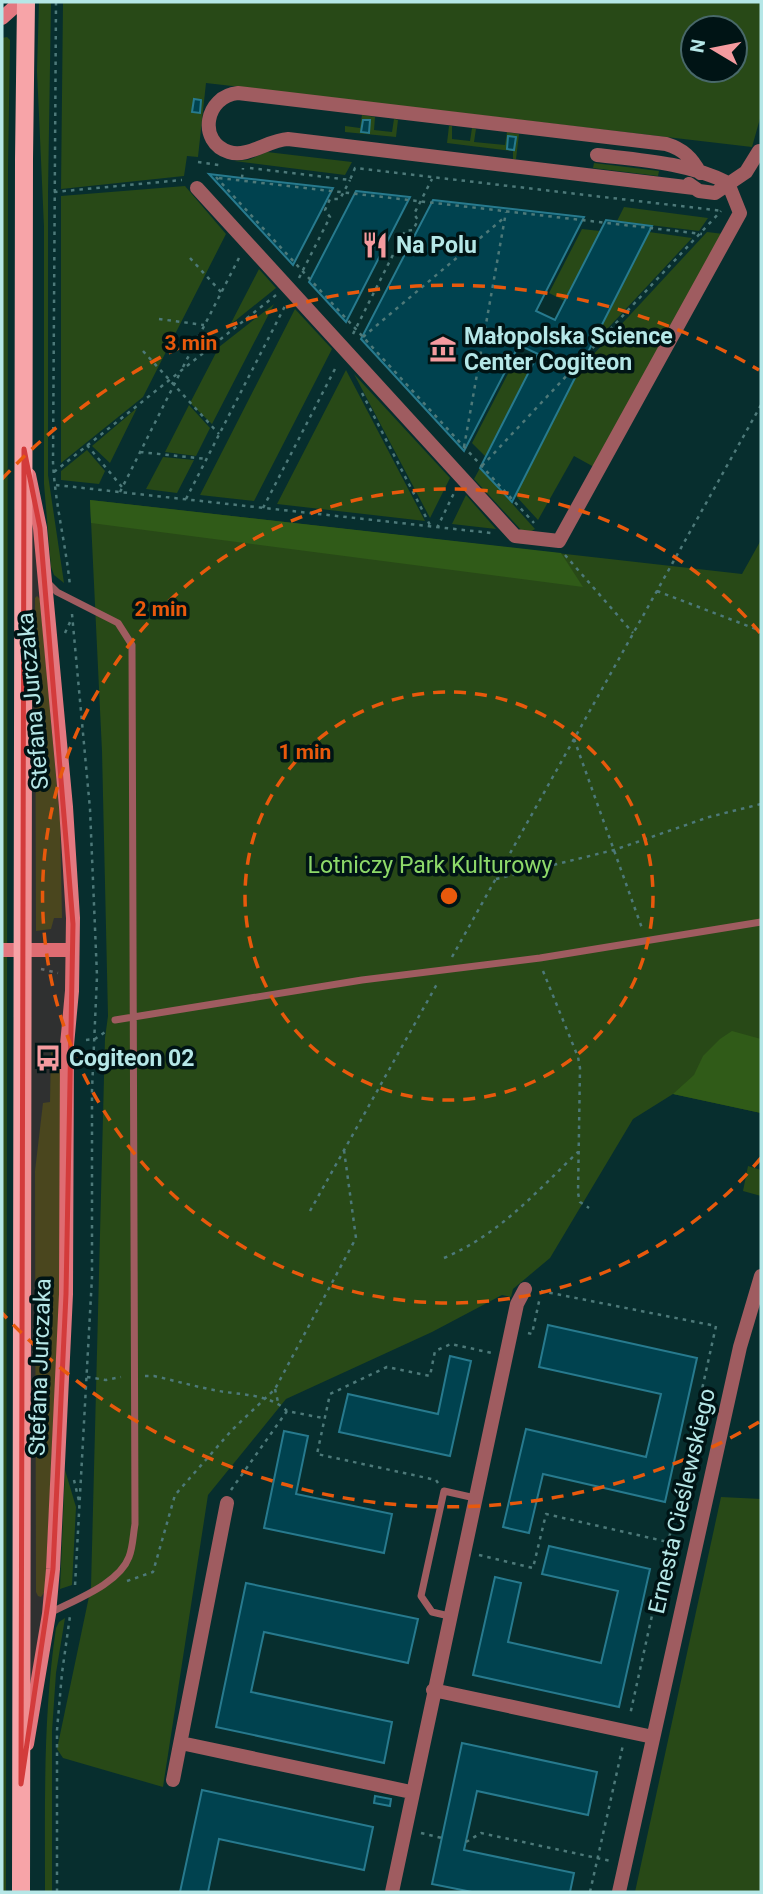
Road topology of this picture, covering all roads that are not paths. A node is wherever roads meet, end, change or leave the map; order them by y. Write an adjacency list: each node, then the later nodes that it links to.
1 (20, 2): 3 (street)
2 (26, 2): 11 (main road)
3 (2, 18)
4 (760, 149): 8 (street)
5 (597, 155): 6 (street)
6 (664, 163): 7 (street); 10 (street)
7 (700, 173): 8 (street); 10 (street)
8 (729, 183): 9 (street); 10 (street)
9 (191, 184)
10 (694, 188)
11 (24, 449): 12 (street, Stefana Jurczaka); 28 (main road)
12 (44, 578): 15 (street, Stefana Jurczaka); 16 (lane)
13 (761, 922): 16 (lane)
14 (2, 950): 15 (street)
15 (67, 950): 22 (street, Stefana Jurczaka)
16 (132, 1017): 17 (lane); 22 (lane)
17 (115, 1020)
18 (761, 1276): 25 (street, Ernesta Cieślewskiego)
19 (524, 1289): 20 (street)
20 (476, 1498): 23 (street); 23 (lane)
21 (227, 1503): 26 (street)
22 (49, 1614): 28 (street, Stefana Jurczaka)
23 (449, 1616): 24 (street)
24 (433, 1690): 25 (street); 29 (street)
25 (653, 1737): 32 (street, Ernesta Cieślewskiego)
26 (181, 1742): 27 (street); 29 (street)
27 (173, 1780)
28 (21, 1784): 30 (main road)
29 (411, 1792): 31 (street)
30 (21, 1892)
31 (392, 1892)
32 (619, 1892)

